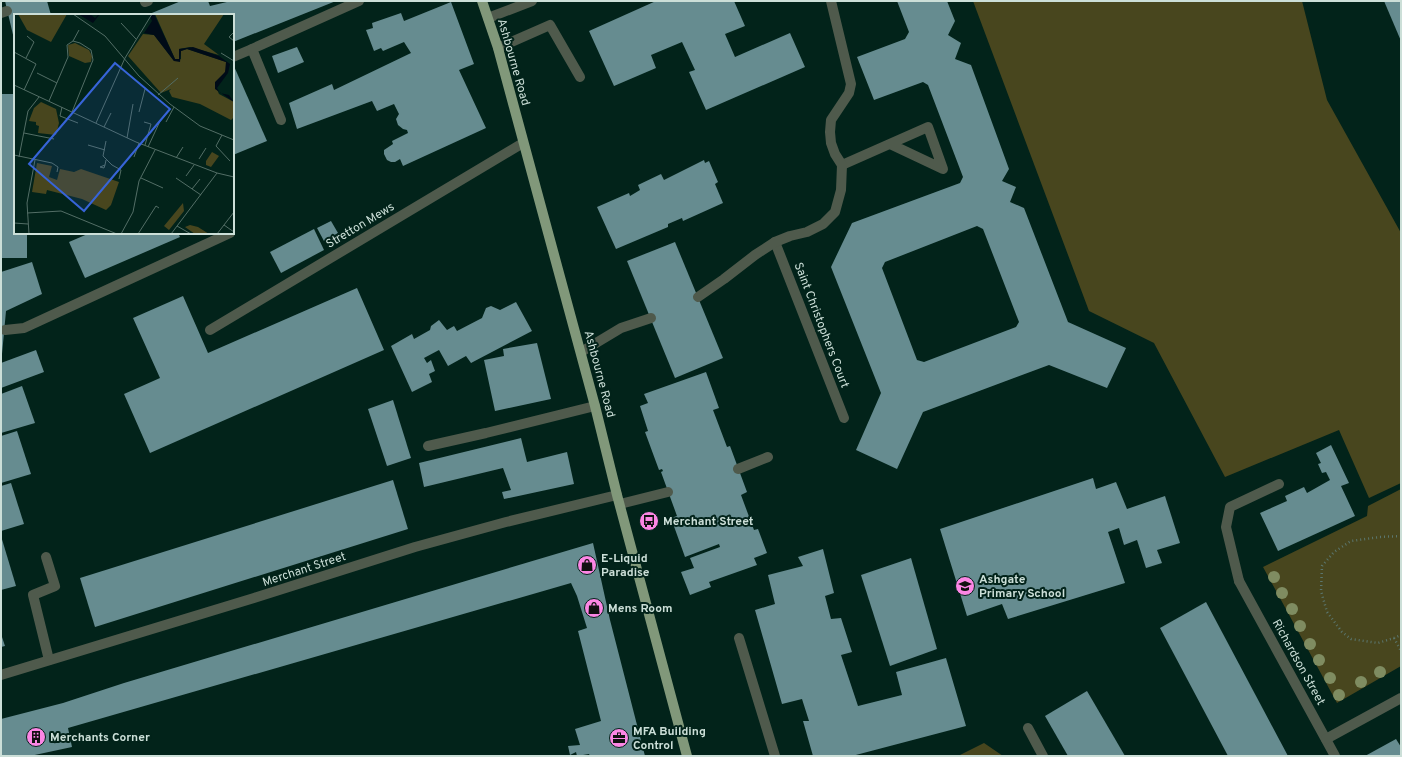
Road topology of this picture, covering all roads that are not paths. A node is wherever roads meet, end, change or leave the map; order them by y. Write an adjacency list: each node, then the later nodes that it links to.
1 (359, 1): 7 (street)
2 (482, 1): 5 (main road, Ashbourne Road)
3 (532, 1): 5 (street)
4 (831, 1): 13 (street)
5 (488, 18): 6 (main road, Ashbourne Road)
6 (498, 48): 9 (street); 11 (main road, Ashbourne Road)
7 (252, 49): 8 (street); 10 (street)
8 (234, 57)
9 (580, 77)
10 (282, 120)
11 (523, 143): 19 (street, Stretton Mews); 20 (main road, Ashbourne Road)
12 (890, 144): 12 (street); 13 (street)
13 (842, 165): 15 (street)
14 (229, 234): 18 (street)
15 (776, 242): 16 (street); 22 (street, Saint Christophers Court)
16 (698, 297)
17 (651, 318): 20 (street)
18 (5, 330)
19 (210, 330)
20 (580, 352): 21 (main road, Ashbourne Road)
21 (595, 406): 23 (street); 28 (main road, Ashbourne Road)
22 (844, 418)
23 (428, 446)
24 (768, 457): 25 (street)
25 (738, 469)
26 (1279, 484): 35 (street, Richardson Street)
27 (668, 492): 28 (street, Merchant Street)
28 (618, 500): 31 (street, Merchant Street); 36 (main road, Ashbourne Road)
29 (46, 557): 31 (street)
30 (739, 638): 37 (street)
31 (48, 660): 32 (street, Merchant Street)
32 (1, 675)
33 (1401, 698): 35 (street)
34 (1028, 728): 38 (street)
35 (1326, 739): 39 (street, Richardson Street)
36 (687, 756)
37 (775, 756)
38 (1043, 756)
39 (1336, 756)

